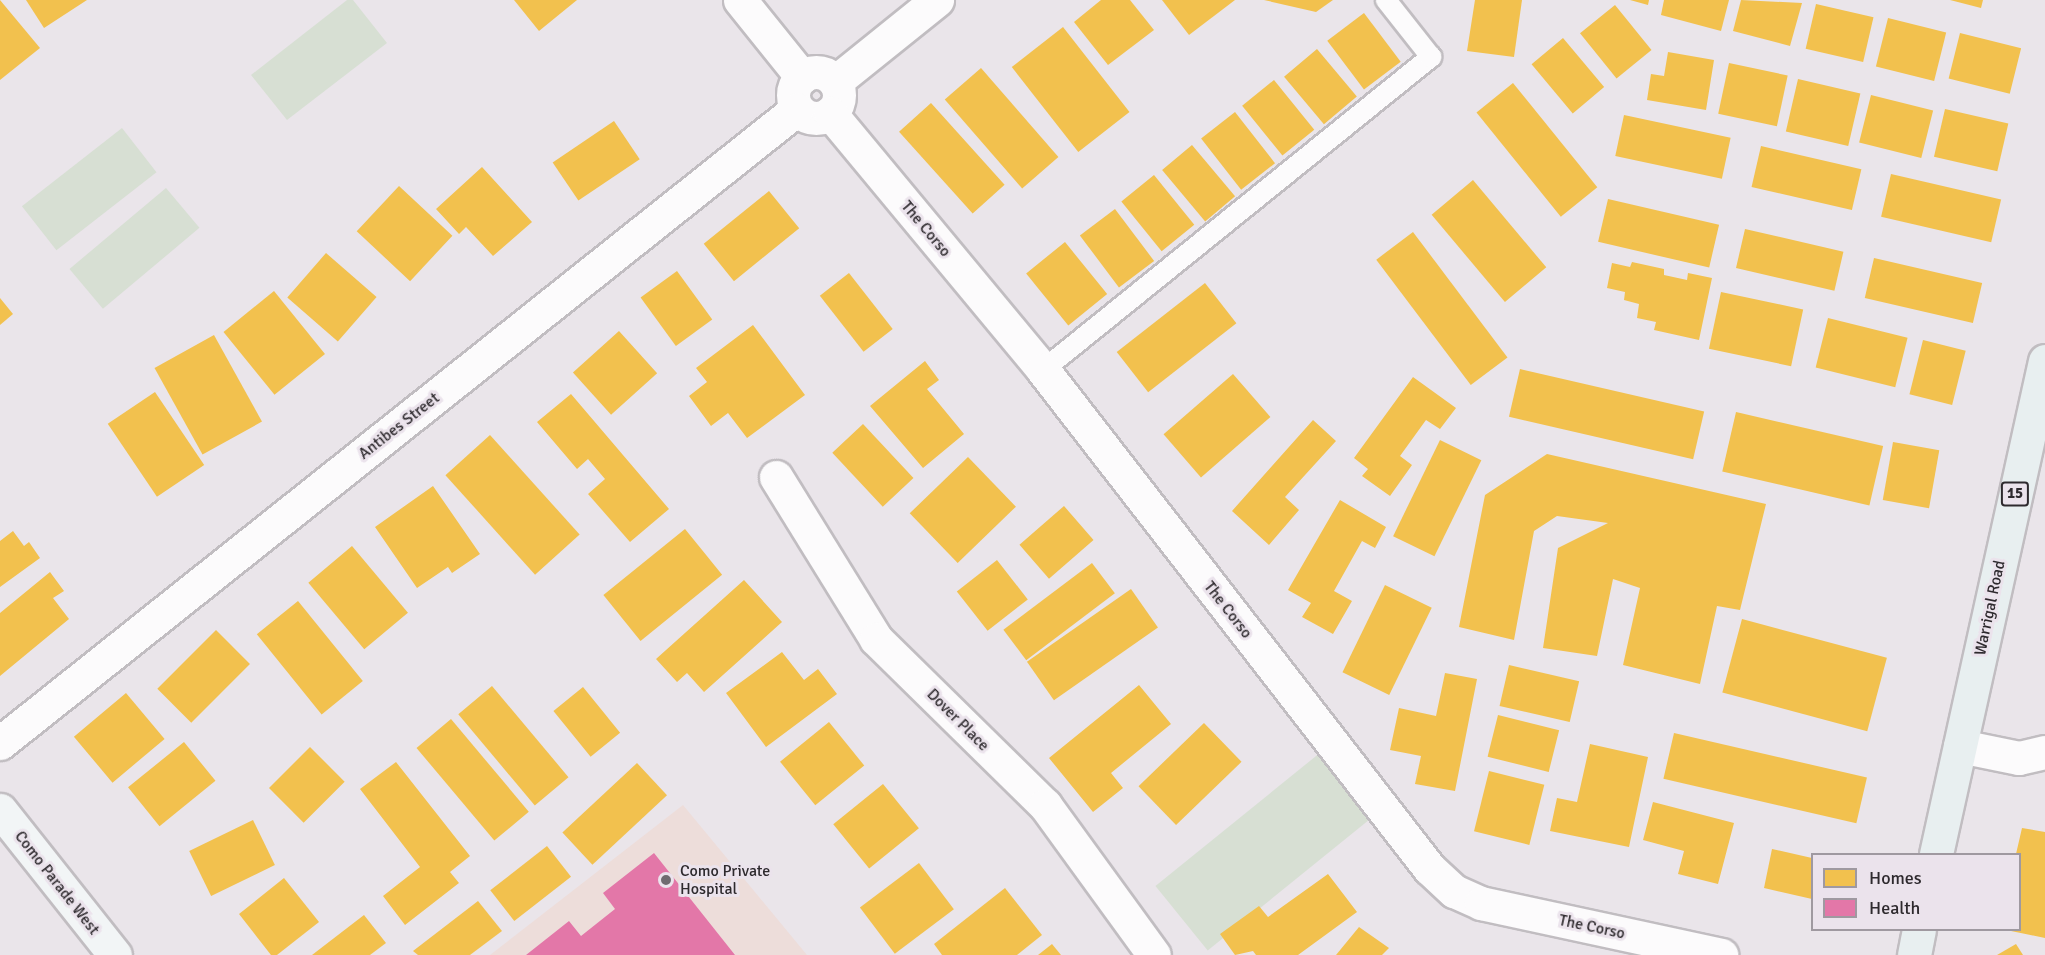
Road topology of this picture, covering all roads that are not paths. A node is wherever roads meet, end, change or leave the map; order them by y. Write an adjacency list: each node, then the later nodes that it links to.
1 (740, 0): 4 (street)
2 (937, 0): 5 (street)
3 (1386, 0): 9 (lane)
4 (802, 76): 5 (street); 6 (street)
5 (836, 82): 7 (street)
6 (798, 109): 7 (street); 11 (street, Antibes Street)
7 (830, 113): 9 (street, The Corso)
8 (2045, 361): 12 (main road, Warrigal Road / 15)
9 (1043, 370): 19 (street, The Corso)
10 (776, 477): 18 (street, Dover Place)
11 (0, 743)
12 (1960, 746): 13 (street); 15 (main road, Warrigal Road / 15)
13 (2045, 752)
14 (0, 810): 17 (street, Como Parade West)
15 (1936, 853)
16 (1919, 931): 20 (main road)
17 (115, 955)
18 (1154, 955)
19 (1721, 955)
20 (1914, 955)

